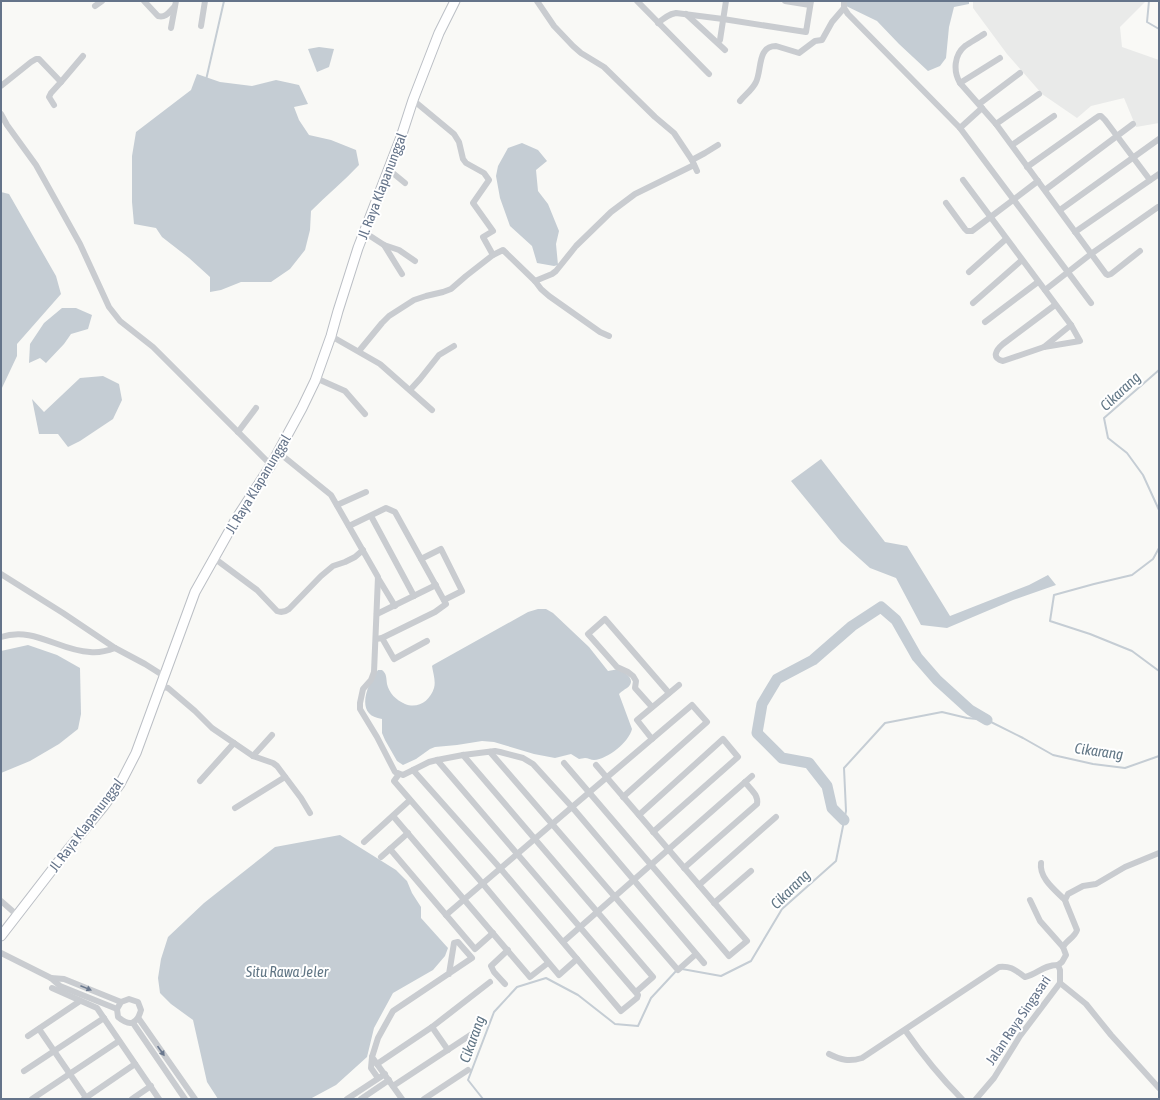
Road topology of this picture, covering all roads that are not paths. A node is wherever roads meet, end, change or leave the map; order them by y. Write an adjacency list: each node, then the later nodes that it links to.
1 (102, 1): 12 (street)
2 (144, 1): 11 (street)
3 (205, 1): 17 (street)
4 (456, 1): 30 (street, Jl. Raya Klapanunggal)
5 (537, 1): 44 (street)
6 (636, 1): 16 (street)
7 (726, 1): 15 (street)
8 (786, 1): 10 (street)
9 (844, 1): 13 (street)
10 (811, 3): 15 (street)
11 (175, 4): 18 (street)
12 (96, 6)
13 (844, 8): 31 (street); 38 (street)
14 (686, 14): 15 (street); 16 (street); 21 (street)
15 (724, 19): 20 (street)
16 (658, 23): 25 (street)
17 (201, 26)
18 (171, 28)
19 (984, 34): 27 (street)
20 (720, 40)
21 (724, 50)
22 (83, 56): 26 (street)
23 (1000, 58): 27 (street)
24 (1020, 72): 33 (street)
25 (709, 74)
26 (61, 82): 28 (street); 32 (street)
27 (960, 83): 33 (street)
28 (1, 86)
29 (1039, 94): 36 (street)
30 (413, 100): 46 (street, Jl. Raya Klapanunggal); 65 (street)
31 (740, 101)
32 (54, 105)
33 (981, 106): 36 (street); 38 (street)
34 (1, 115): 89 (street)
35 (1054, 116): 42 (street)
36 (996, 124): 42 (street)
37 (1133, 124): 39 (street)
38 (960, 128): 54 (street)
39 (1117, 136): 43 (street); 45 (street); 53 (street)
40 (1159, 139): 43 (street)
41 (718, 145): 44 (street)
42 (1012, 145): 45 (street)
43 (1133, 158): 50 (street); 57 (street)
44 (693, 162): 47 (street); 71 (street)
45 (1028, 167): 51 (street)
46 (388, 169): 52 (street); 59 (street, Jl. Raya Klapanunggal)
47 (697, 171)
48 (1159, 174): 50 (street)
49 (963, 180): 58 (street)
50 (1150, 180): 60 (street)
51 (1038, 181): 53 (street); 54 (street)
52 (405, 183)
53 (1045, 190): 57 (street)
54 (1014, 199): 58 (street); 69 (street)
55 (946, 203): 58 (street)
56 (1158, 207): 64 (street)
57 (1060, 210): 60 (street)
58 (990, 216): 61 (street)
59 (364, 232): 62 (street); 79 (street, Jl. Raya Klapanunggal)
60 (1075, 232): 64 (street)
61 (1006, 239): 66 (street); 68 (street)
62 (384, 245): 67 (street); 70 (street)
63 (1140, 251): 64 (street)
64 (1091, 254): 69 (street)
65 (493, 255): 71 (street); 83 (street)
66 (1022, 260): 72 (street); 74 (street)
67 (415, 261)
68 (969, 272)
69 (1068, 272): 73 (street); 75 (street)
70 (402, 274)
71 (535, 281): 80 (street)
72 (1038, 282): 73 (street); 77 (street)
73 (1045, 290): 76 (street)
74 (973, 303)
75 (1091, 303)
76 (1055, 305): 78 (street); 82 (street)
77 (985, 322)
78 (1071, 325): 82 (street); 82 (street)
79 (331, 336): 83 (street); 84 (street, Jl. Raya Klapanunggal)
80 (609, 336)
81 (454, 346): 85 (street)
82 (1044, 347)
83 (359, 351): 85 (street)
84 (315, 381): 88 (street); 90 (street, Jl. Raya Klapanunggal)
85 (410, 390): 87 (street)
86 (256, 408): 89 (street)
87 (432, 410)
88 (365, 414)
89 (238, 432): 91 (street)
90 (278, 452): 91 (street, Jl. Raya Klapanunggal); 93 (street)
91 (271, 465): 97 (street, Jl. Raya Klapanunggal)
92 (366, 492): 93 (street)
93 (338, 505): 95 (street)
94 (370, 516): 95 (street); 98 (street); 102 (street)
95 (349, 526): 96 (street)
96 (363, 550): 97 (street); 100 (street)
97 (214, 558): 110 (street, Jl. Raya Klapanunggal)
98 (421, 559): 101 (street); 103 (street)
99 (1, 574): 109 (street)
100 (378, 577): 104 (street); 105 (street)
101 (436, 585): 102 (street); 103 (street)
102 (414, 596): 104 (street)
103 (444, 600): 107 (street)
104 (395, 606): 105 (street)
105 (377, 614): 107 (street)
106 (1, 637): 109 (street)
107 (379, 639): 108 (street); 125 (street)
108 (427, 640)
109 (114, 648): 110 (street)
110 (164, 676): 112 (street, Jl. Raya Klapanunggal)
111 (679, 685): 113 (street)
112 (160, 686): 117 (street); 165 (street, Jl. Raya Klapanunggal)
113 (669, 693): 114 (street); 114 (street)
114 (652, 707): 116 (street)
115 (272, 734): 120 (street)
116 (652, 739): 128 (street); 132 (street)
117 (234, 743): 120 (street); 129 (street)
118 (490, 752): 119 (street); 134 (street); 140 (street)
119 (463, 755): 121 (street); 143 (street)
120 (253, 756): 127 (street)
121 (437, 760): 124 (street); 148 (street)
122 (564, 763): 131 (street)
123 (596, 765): 128 (street)
124 (414, 770): 125 (street); 152 (street)
125 (399, 774): 133 (street)
126 (752, 776): 130 (street)
127 (285, 777): 135 (street); 136 (street)
128 (607, 778): 131 (street); 132 (street)
129 (200, 781)
130 (745, 782): 146 (street); 153 (street)
131 (589, 793): 134 (street); 151 (street)
132 (623, 797): 138 (street)
133 (410, 800): 137 (street); 156 (street)
134 (572, 807): 140 (street); 155 (street)
135 (234, 808)
136 (310, 813)
137 (393, 816): 142 (street); 144 (street)
138 (639, 816): 141 (street); 141 (street)
139 (776, 817): 157 (street)
140 (552, 824): 143 (street); 158 (street)
141 (653, 832): 146 (street)
142 (408, 833): 145 (street); 159 (street)
143 (535, 839): 148 (street); 164 (street)
144 (364, 842)
145 (390, 849): 149 (street); 166 (street)
146 (669, 850): 151 (street); 153 (street)
147 (1159, 853): 161 (street)
148 (518, 854): 152 (street); 167 (street)
149 (381, 857)
150 (1041, 862): 161 (street)
151 (652, 865): 155 (street); 163 (street)
152 (500, 868): 156 (street); 170 (street)
153 (684, 868): 157 (street)
154 (751, 872): 163 (street)
155 (634, 881): 158 (street); 174 (street)
156 (482, 884): 159 (street); 176 (street)
157 (699, 885): 163 (street)
158 (615, 897): 164 (street); 174 (street)
159 (464, 899): 166 (street); 168 (street)
160 (1030, 900): 171 (street)
161 (1065, 900): 171 (street)
162 (1, 901): 165 (street)
163 (714, 903)
164 (598, 912): 167 (street); 185 (street)
165 (17, 915): 169 (street, Jl. Raya Klapanunggal)
166 (446, 915): 168 (street)
167 (580, 927): 170 (street); 185 (street)
168 (493, 933): 172 (street)
169 (1, 936)
170 (563, 942): 175 (street)
171 (1063, 947): 178 (street, Jalan Raya Singasari)
172 (508, 950): 176 (street); 183 (street)
173 (1, 953): 180 (street)
174 (696, 954): 177 (street)
175 (577, 959): 176 (street); 185 (street)
176 (548, 963)
177 (704, 963)
178 (1058, 965): 182 (street, Jalan Raya Singasari); 195 (street)
179 (449, 974): 179 (street); 201 (street)
180 (51, 978): 187 (street, one-way to 187); 188 (street)
181 (490, 982): 192 (street)
182 (1060, 983): 213 (street); 226 (street, Jalan Raya Singasari)
183 (505, 984)
184 (52, 988): 186 (street)
185 (636, 992)
186 (80, 1001): 189 (street); 193 (street)
187 (121, 1002): 188 (street); 190 (street)
188 (117, 1009): 191 (street)
189 (104, 1018): 197 (street); 199 (street)
190 (139, 1019): 191 (street); 215 (street, one-way to 215)
191 (133, 1023): 220 (street)
192 (432, 1027): 198 (street); 203 (street)
193 (39, 1028): 196 (street); 199 (street)
194 (478, 1030): 198 (street)
195 (906, 1030): 200 (street); 225 (street)
196 (28, 1036)
197 (119, 1041): 202 (street); 206 (street)
198 (448, 1050): 212 (street)
199 (54, 1051): 205 (street); 206 (street)
200 (829, 1054)
201 (372, 1057): 203 (street); 208 (street)
202 (135, 1064): 210 (street); 216 (street)
203 (377, 1064): 207 (street)
204 (468, 1070): 224 (street)
205 (24, 1071)
206 (70, 1074): 216 (street); 217 (street)
207 (384, 1074): 208 (street); 209 (street)
208 (378, 1078): 211 (street)
209 (389, 1080): 212 (street); 214 (street)
210 (151, 1086): 218 (street); 219 (street)
211 (367, 1086): 214 (street); 221 (street)
212 (393, 1086): 223 (street)
213 (1159, 1088)
214 (372, 1092): 222 (street)
215 (193, 1097): 220 (street)
216 (86, 1098)
217 (32, 1099)
218 (132, 1099)
219 (159, 1099)
220 (185, 1099)
221 (347, 1099)
222 (361, 1099)
223 (402, 1099)
224 (424, 1099)
225 (962, 1099)
226 (976, 1099)

